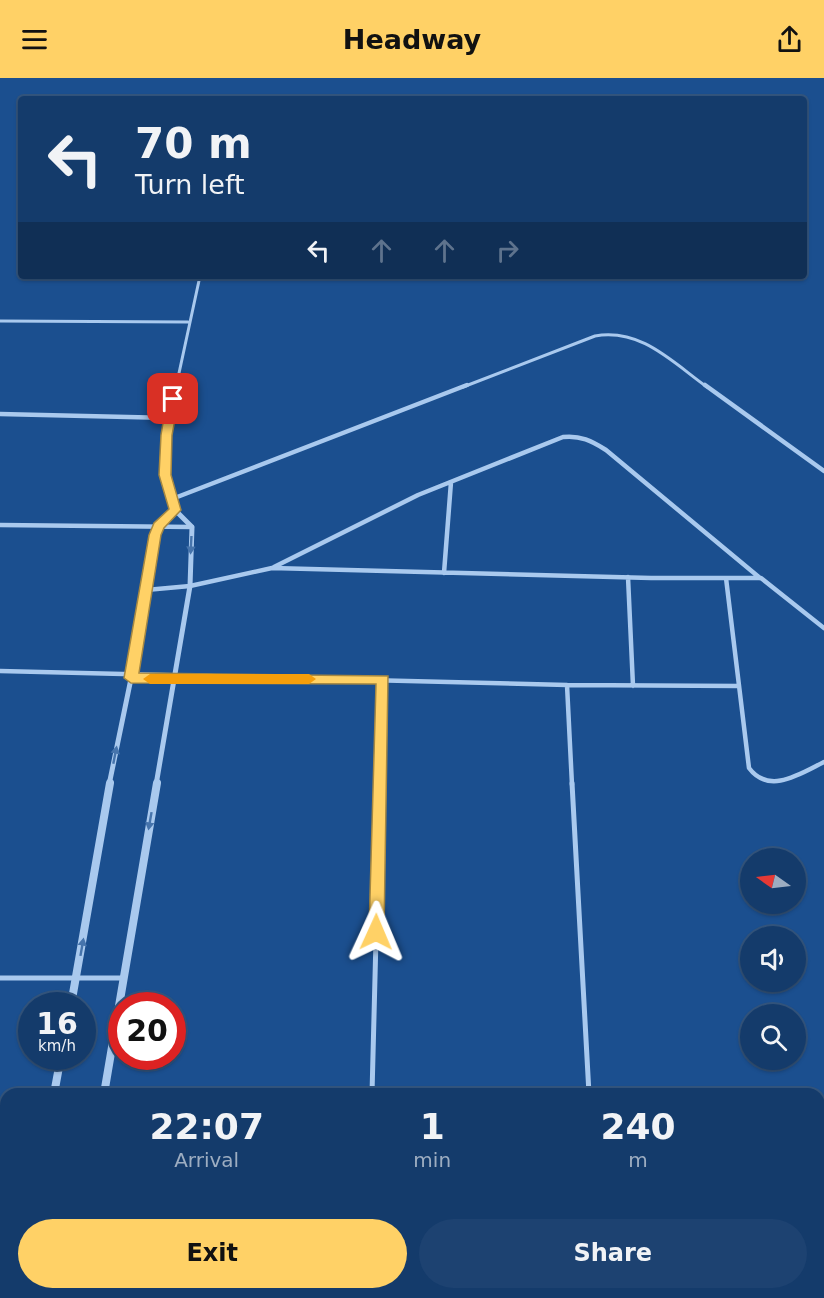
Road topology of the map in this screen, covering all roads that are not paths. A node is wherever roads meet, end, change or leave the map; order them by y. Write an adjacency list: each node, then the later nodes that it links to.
1 (199, 279): 3 (lane)
2 (0, 321): 3 (lane)
3 (188, 322): 5 (lane)
4 (0, 414): 5 (lane)
5 (170, 418): 8 (lane)
6 (824, 471): 8 (lane)
7 (451, 482): 13 (lane); 14 (lane); 17 (lane)
8 (172, 500): 9 (lane)
9 (175, 510): 11 (street); 12 (street)
10 (0, 525): 11 (lane)
11 (158, 526): 12 (lane); 19 (street)
12 (192, 527): 18 (street, one-way to 18)
13 (272, 568): 14 (lane); 18 (lane)
14 (444, 573): 15 (lane)
15 (628, 577): 16 (lane); 26 (lane)
16 (726, 578): 17 (lane); 27 (lane)
17 (760, 578): 20 (lane)
18 (190, 586): 19 (lane); 24 (street)
19 (146, 590): 22 (street)
20 (824, 628)
21 (0, 671): 22 (lane)
22 (131, 678): 24 (lane); 30 (street, one-way to 22)
23 (383, 679): 24 (lane); 25 (lane); 36 (lane)
24 (175, 680): 31 (street, one-way to 31)
25 (567, 685): 26 (lane); 37 (lane)
26 (633, 686): 27 (lane)
27 (739, 686): 28 (lane)
28 (824, 762)
29 (0, 978): 30 (lane)
30 (77, 978): 31 (lane); 32 (street)
31 (122, 978): 35 (street)
32 (74, 992)
33 (58, 1070): 34 (street)
34 (55, 1088)
35 (105, 1088)
36 (372, 1088)
37 (589, 1088)

